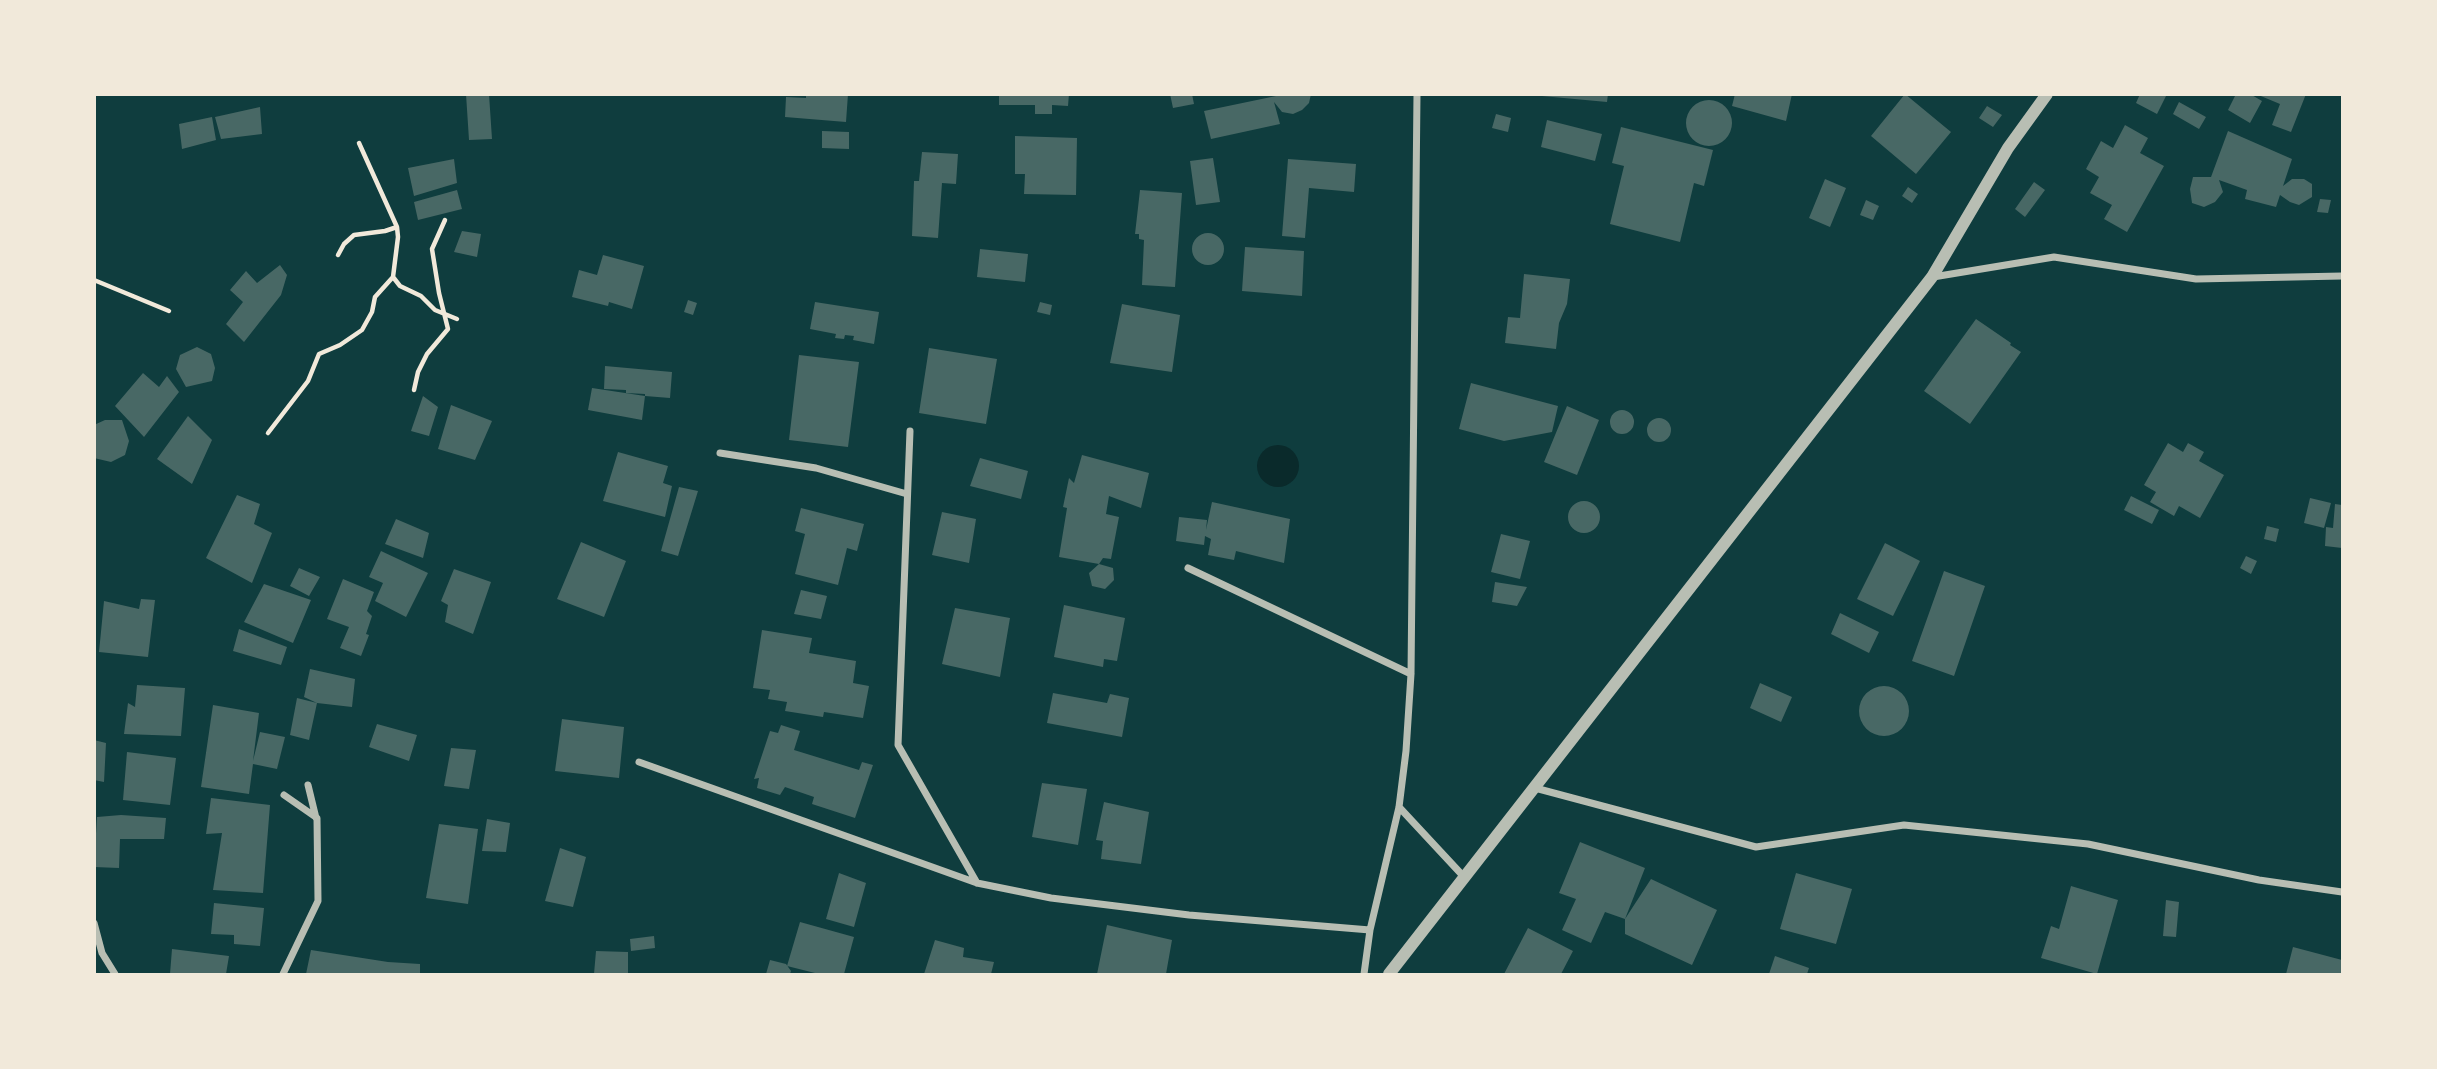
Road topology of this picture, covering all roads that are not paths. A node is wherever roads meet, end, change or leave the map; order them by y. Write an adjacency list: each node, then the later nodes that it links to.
1 (1417, 94): 9 (street)
2 (2048, 94): 4 (street)
3 (2343, 276): 4 (street)
4 (1932, 277): 12 (street)
5 (910, 431): 7 (street)
6 (720, 453): 7 (street)
7 (907, 494): 17 (street)
8 (1188, 568): 9 (street)
9 (1411, 674): 14 (street)
10 (639, 762): 17 (street)
11 (307, 785): 15 (street)
12 (1535, 788): 16 (street); 18 (street)
13 (284, 795): 15 (street)
14 (1399, 807): 16 (street); 20 (street)
15 (317, 818): 22 (street)
16 (1465, 878): 24 (street)
17 (977, 883): 20 (street)
18 (2343, 892)
19 (95, 927): 21 (street)
20 (1370, 930): 23 (street)
21 (115, 975)
22 (283, 975)
23 (1364, 975)
24 (1389, 975)

